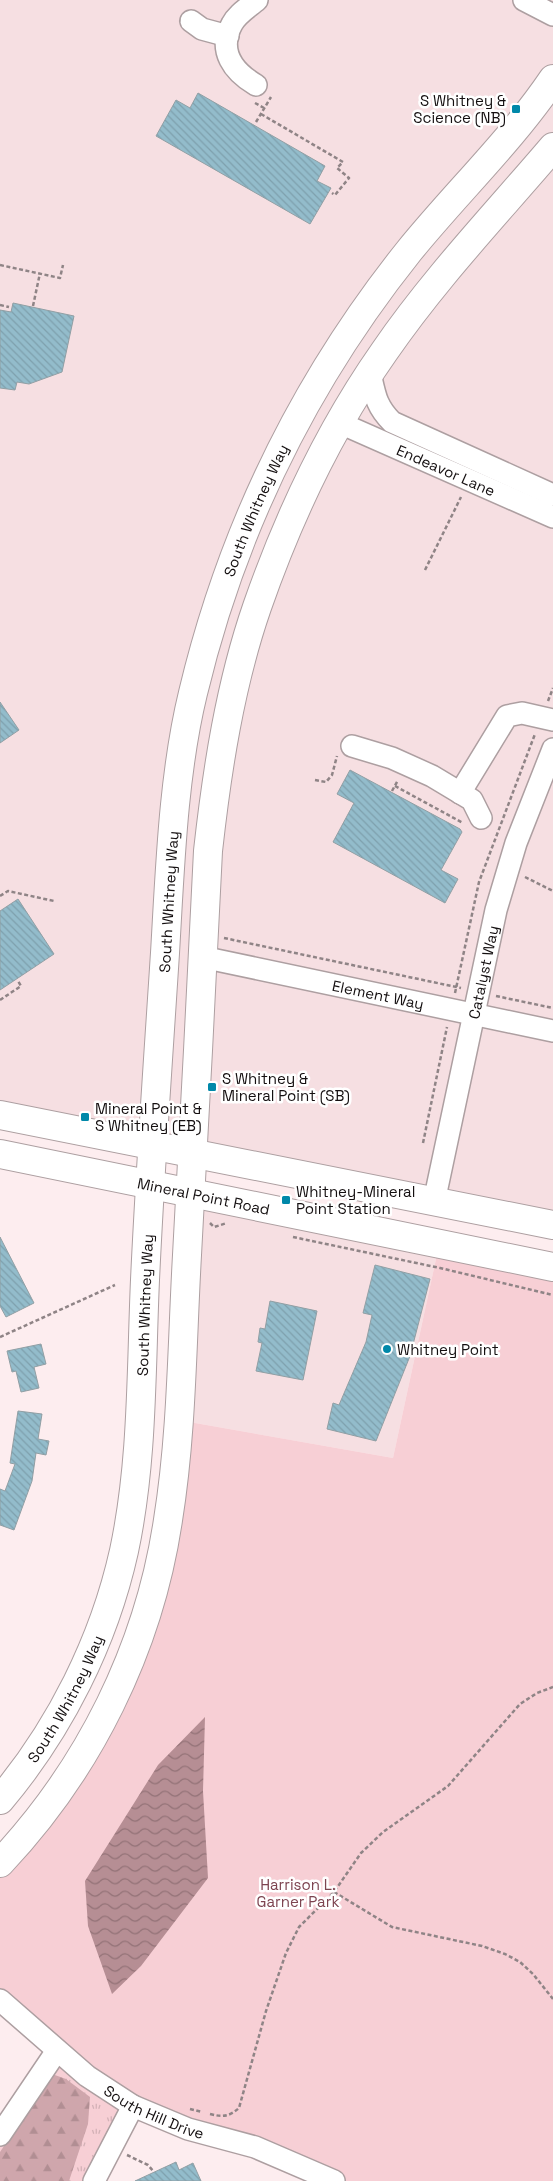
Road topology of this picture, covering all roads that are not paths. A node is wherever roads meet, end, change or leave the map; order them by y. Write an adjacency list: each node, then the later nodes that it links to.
1 (257, 0): 5 (street)
2 (524, 0): 3 (street)
3 (553, 15)
4 (191, 21): 5 (street)
5 (228, 36): 7 (street)
6 (553, 78): 9 (main road, South Whitney Way)
7 (265, 89)
8 (553, 147): 10 (main road)
9 (412, 247): 11 (main road); 23 (main road, South Whitney Way)
10 (370, 373): 11 (main road); 12 (street, Endeavor Lane)
11 (340, 423): 13 (street, Endeavor Lane); 19 (main road)
12 (553, 495)
13 (553, 517)
14 (553, 720): 17 (street)
15 (345, 749): 17 (street)
16 (553, 749): 20 (street, Catalyst Way)
17 (460, 793): 18 (street)
18 (475, 822)
19 (202, 957): 20 (street, Element Way); 24 (main road)
20 (473, 1013): 21 (street, Element Way); 28 (street, Catalyst Way)
21 (553, 1031)
22 (0, 1115): 23 (main road)
23 (152, 1145): 24 (main road); 26 (main road, South Whitney Way)
24 (192, 1153): 27 (main road); 28 (main road)
25 (0, 1154): 26 (main road, Mineral Point Road)
26 (150, 1184): 27 (main road, Mineral Point Road); 31 (main road, South Whitney Way)
27 (190, 1193): 30 (main road, Mineral Point Road); 32 (main road)
28 (434, 1202): 29 (main road)
29 (553, 1225)
30 (553, 1267)
31 (0, 1800)
32 (0, 1863)
33 (0, 2000): 34 (street, South Hill Drive)
34 (56, 2052): 35 (street, South Hill Drive); 36 (street)
35 (133, 2106): 37 (street); 38 (street, South Hill Drive)
36 (0, 2135)
37 (94, 2181)
38 (334, 2181)

